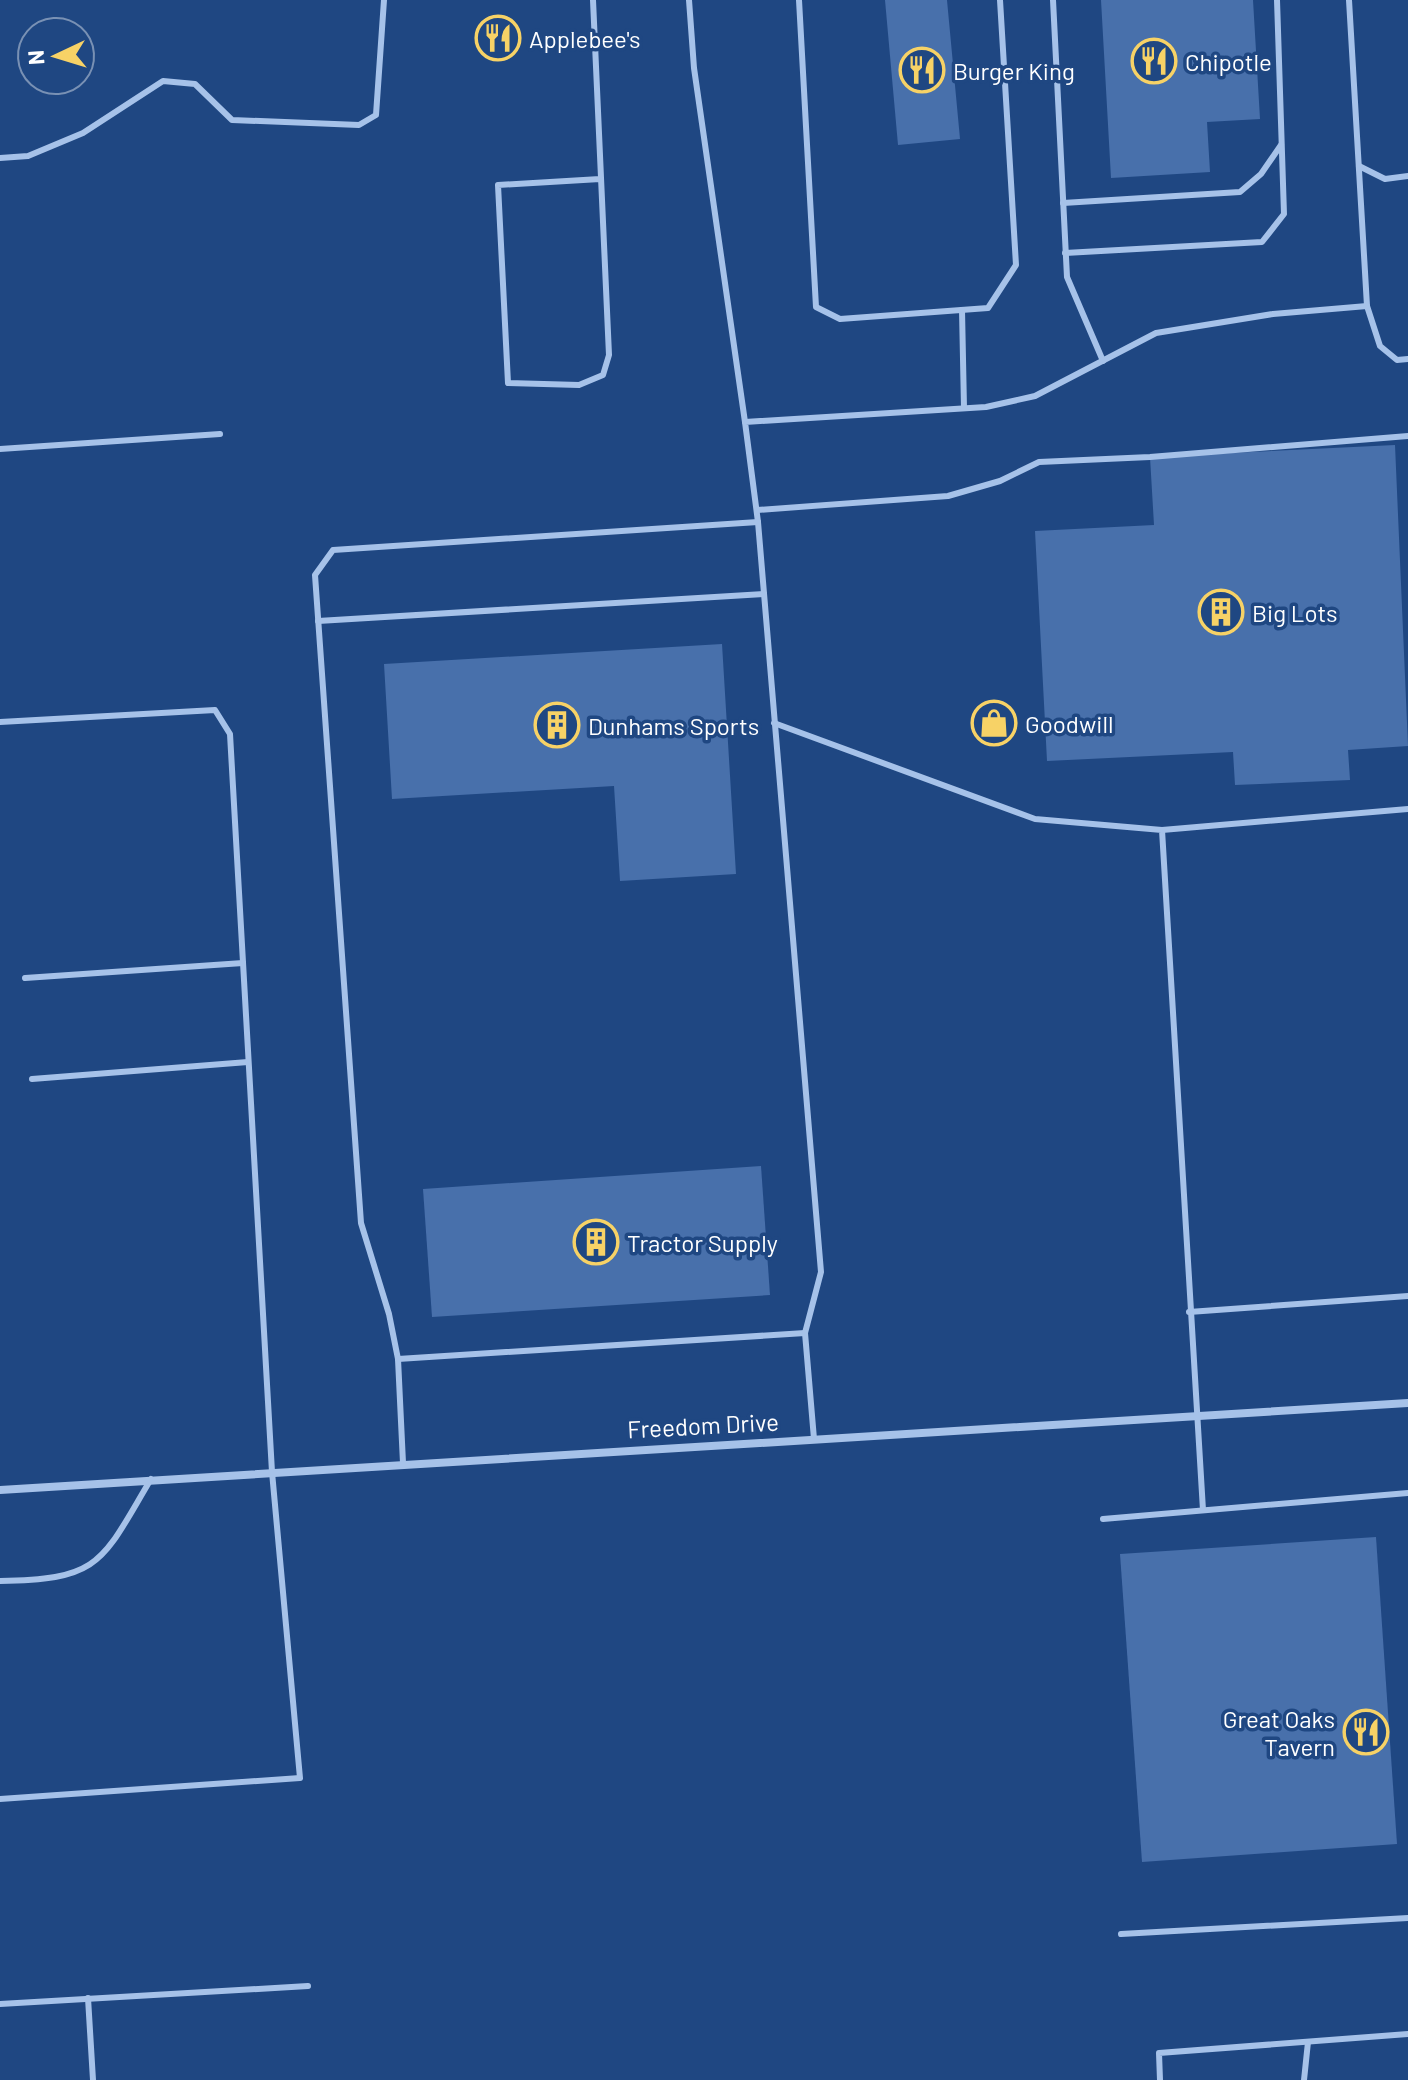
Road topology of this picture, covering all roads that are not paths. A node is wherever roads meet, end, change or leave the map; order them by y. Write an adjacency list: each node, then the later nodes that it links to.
1 (384, 0): 10 (lane)
2 (593, 0): 13 (lane)
3 (689, 0): 21 (lane)
4 (799, 0): 17 (lane)
5 (1000, 0): 17 (lane)
6 (1053, 0): 14 (lane)
7 (1277, 0): 9 (lane)
8 (1349, 0): 11 (lane)
9 (1282, 144): 14 (lane); 15 (lane)
10 (0, 158)
11 (1359, 166): 12 (lane); 16 (lane)
12 (1408, 176)
13 (600, 179): 13 (lane)
14 (1063, 203): 15 (lane)
15 (1065, 253): 19 (lane)
16 (1367, 306): 18 (lane); 19 (lane)
17 (962, 310): 20 (lane)
18 (1408, 359)
19 (1103, 361): 20 (lane)
20 (964, 408): 21 (lane)
21 (745, 422): 25 (lane)
22 (220, 434): 24 (lane)
23 (1408, 436): 25 (lane)
24 (0, 449)
25 (757, 510): 26 (lane)
26 (758, 522): 27 (lane); 28 (lane)
27 (764, 594): 28 (lane); 30 (lane)
28 (318, 621): 40 (lane)
29 (0, 722): 33 (lane)
30 (774, 723): 32 (lane); 39 (lane)
31 (1408, 809): 32 (lane)
32 (1162, 830): 38 (lane)
33 (243, 963): 34 (lane); 35 (lane)
34 (25, 978)
35 (248, 1062): 36 (lane); 45 (lane)
36 (32, 1079)
37 (1408, 1296): 38 (lane)
38 (1189, 1312): 42 (lane)
39 (805, 1333): 40 (lane); 43 (lane)
40 (398, 1359): 44 (lane)
41 (1408, 1403): 42 (street, Freedom Drive)
42 (1197, 1415): 43 (street, Freedom Drive); 49 (lane)
43 (814, 1439): 44 (street, Freedom Drive)
44 (403, 1463): 45 (street, Freedom Drive)
45 (272, 1472): 46 (street, Freedom Drive); 52 (lane)
46 (151, 1479): 47 (street, Freedom Drive); 51 (lane)
47 (0, 1490)
48 (1408, 1493): 49 (lane)
49 (1203, 1510): 50 (lane)
50 (1103, 1519)
51 (0, 1581)
52 (0, 1799)
53 (1408, 1918): 54 (lane)
54 (1121, 1934)
55 (308, 1986): 56 (lane)
56 (88, 1998): 57 (lane); 60 (lane)
57 (0, 2004)
58 (1408, 2034): 59 (lane)
59 (1308, 2042): 61 (lane); 62 (lane)
60 (93, 2080)
61 (1160, 2080)
62 (1304, 2080)

